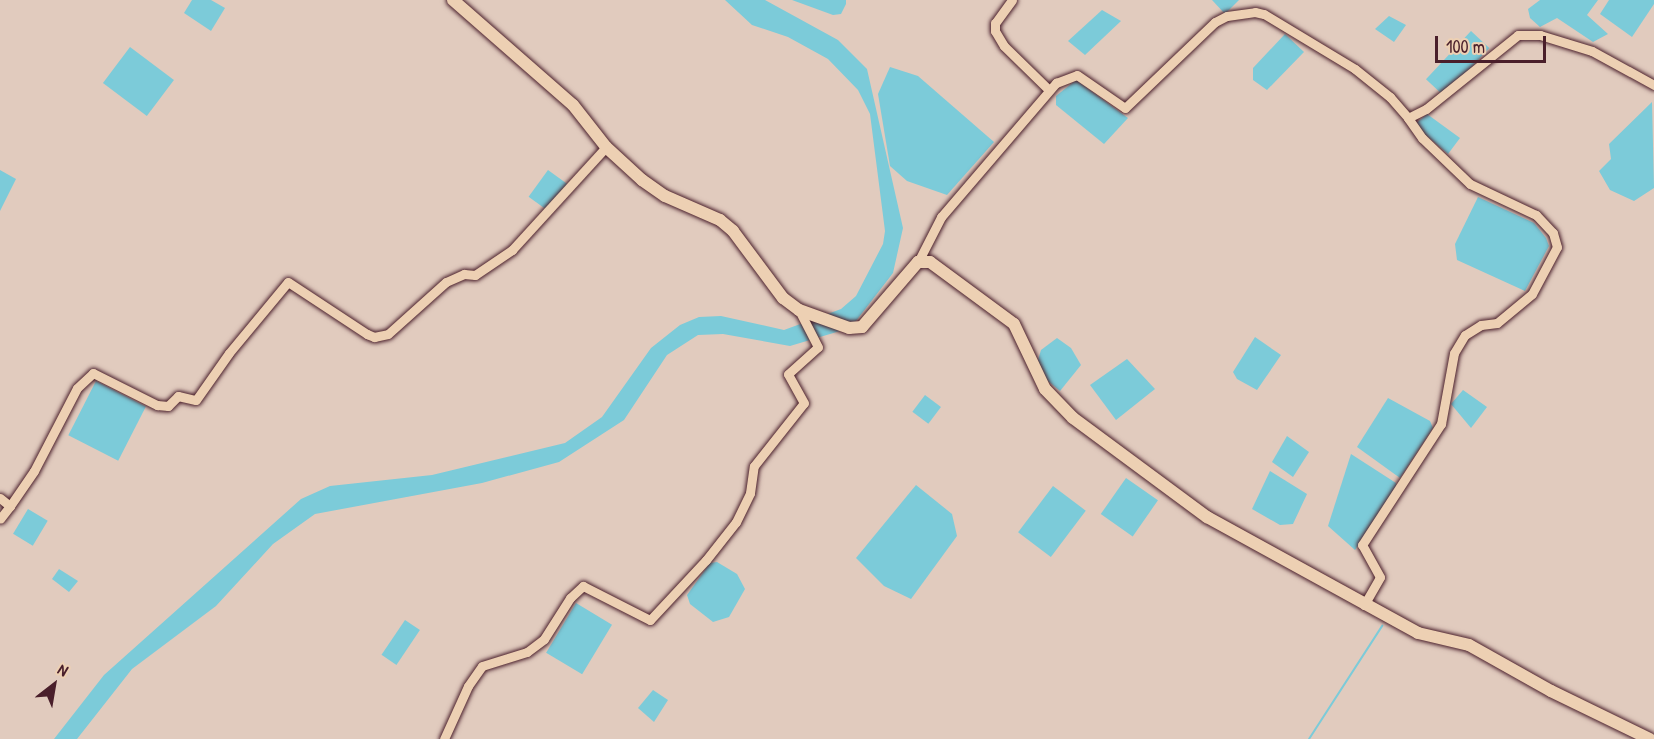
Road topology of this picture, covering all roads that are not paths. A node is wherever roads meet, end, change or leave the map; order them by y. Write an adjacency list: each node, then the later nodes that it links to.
1 (453, 0): 6 (main road)
2 (1012, 0): 4 (street)
3 (1654, 85): 5 (street)
4 (1049, 90): 5 (street); 7 (street)
5 (1408, 118): 12 (street)
6 (606, 147): 8 (main road); 10 (street)
7 (918, 262): 8 (main road); 12 (main road)
8 (803, 313): 13 (street)
9 (0, 498): 10 (street)
10 (10, 506): 11 (street)
11 (0, 519)
12 (1364, 605): 14 (main road)
13 (444, 739)
14 (1650, 739)

